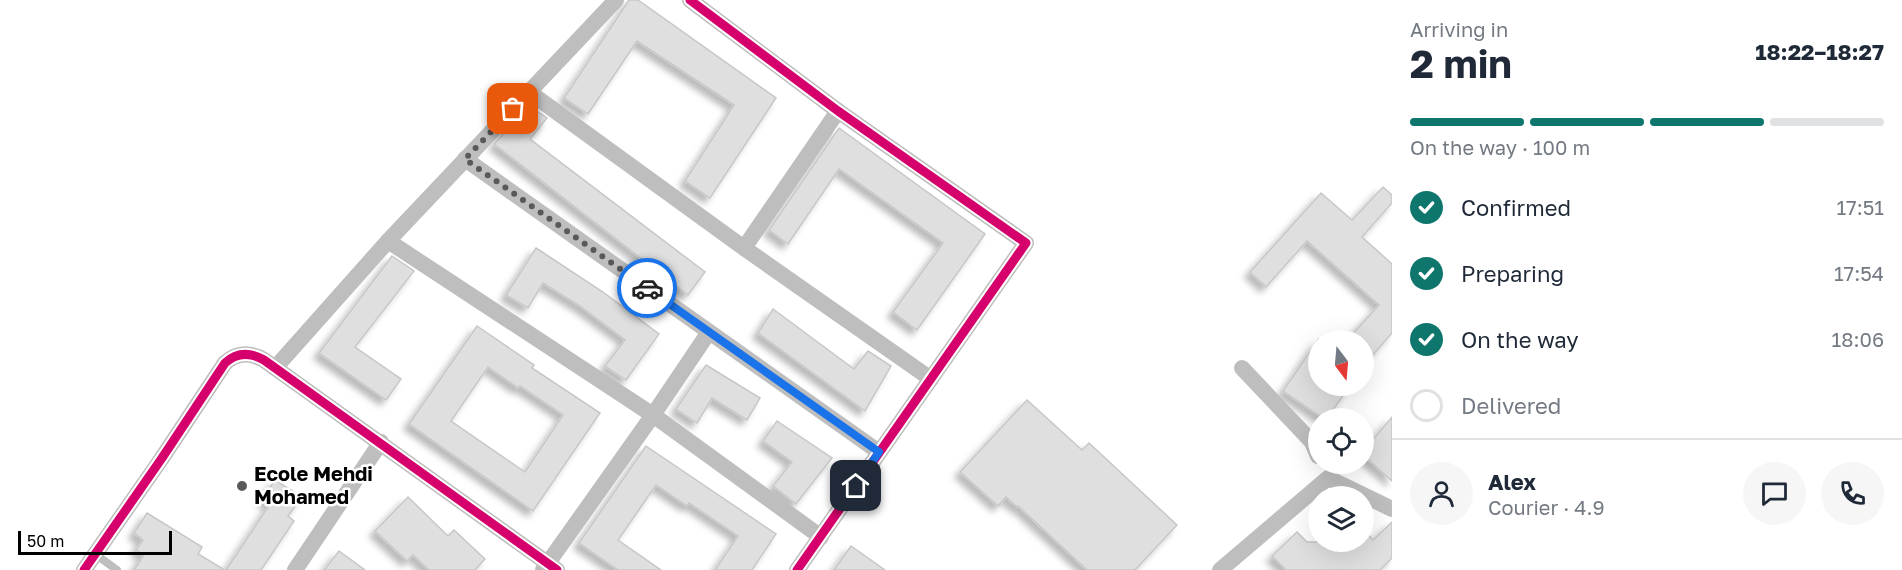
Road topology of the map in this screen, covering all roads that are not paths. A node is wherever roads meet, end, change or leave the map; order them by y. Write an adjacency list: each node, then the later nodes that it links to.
1 (615, 0): 3 (street)
2 (690, 0): 4 (street)
3 (529, 92): 5 (street); 7 (street)
4 (838, 111): 7 (street); 11 (street)
5 (465, 159): 6 (street); 8 (street)
6 (388, 241): 9 (street); 12 (street)
7 (744, 248): 11 (street)
8 (709, 332): 12 (street); 15 (street)
9 (275, 368): 14 (street); 20 (street)
10 (1242, 368): 13 (street)
11 (931, 379): 15 (street)
12 (653, 416): 19 (street); 21 (street)
13 (1308, 438)
14 (381, 442): 21 (street); 24 (street)
15 (879, 452): 19 (street)
16 (1322, 474): 26 (street)
17 (1330, 474): 18 (street)
18 (1392, 509)
19 (821, 537): 25 (street)
20 (95, 554): 22 (street); 23 (lane)
21 (549, 568)
22 (84, 570)
23 (117, 570)
24 (295, 570)
25 (797, 570)
26 (1220, 570)

